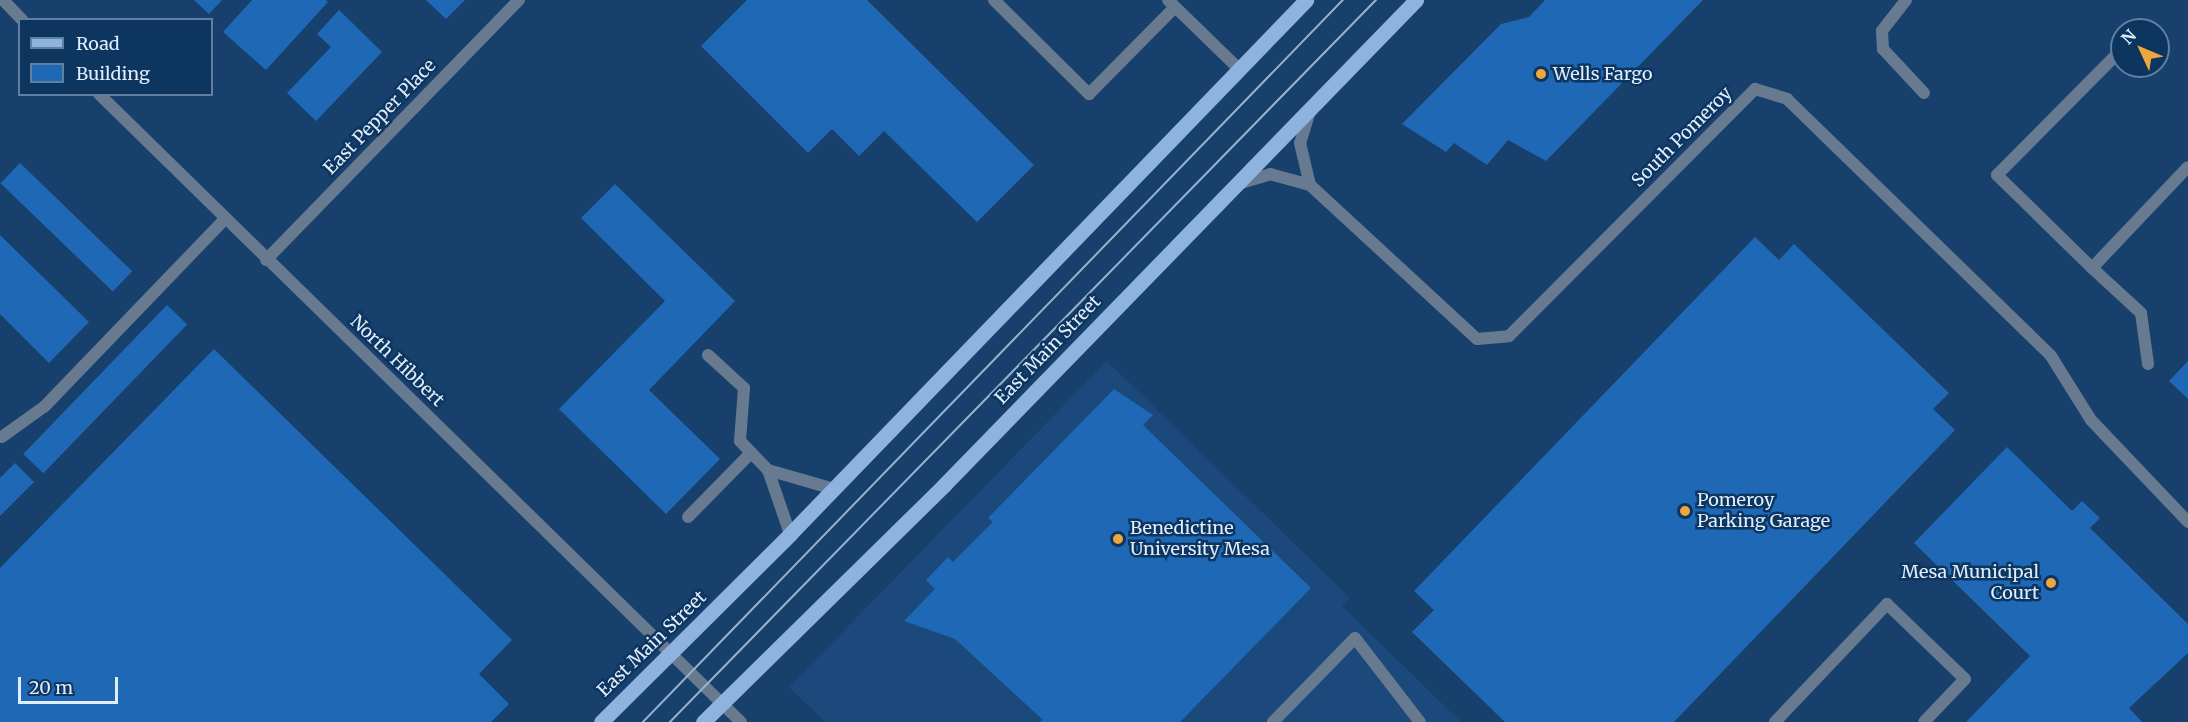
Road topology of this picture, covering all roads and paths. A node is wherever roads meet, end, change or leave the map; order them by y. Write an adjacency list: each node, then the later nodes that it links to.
1 (3, 0): 8 (street)
2 (519, 0): 18 (street, East Pepper Place)
3 (994, 0): 7 (street)
4 (1306, 0): 10 (main road, East Main Street)
5 (1416, 0): 13 (main road, East Main Street)
6 (1906, 0): 11 (street)
7 (1172, 3): 10 (street)
8 (20, 18)
9 (2110, 61): 19 (street)
10 (1239, 69): 25 (main road, East Main Street)
11 (1924, 93)
12 (101, 96): 17 (street, North Hibbert)
13 (1316, 102): 15 (street); 16 (main road, East Main Street)
14 (2188, 166): 19 (street)
15 (1310, 185): 16 (street, South Pomeroy); 27 (street, South Pomeroy)
16 (1232, 186): 30 (main road, East Main Street)
17 (225, 219): 18 (street, North Hibbert); 22 (street)
18 (267, 260): 29 (street, North Hibbert)
19 (2092, 268): 21 (street)
20 (708, 355): 23 (street)
21 (2148, 364)
22 (2, 437)
23 (751, 453): 24 (street); 26 (street)
24 (768, 470): 25 (street); 28 (street)
25 (834, 489): 28 (main road, East Main Street)
26 (688, 517)
27 (2188, 522)
28 (790, 534): 29 (main road, East Main Street)
29 (670, 653): 30 (street, North Hibbert); 31 (main road, East Main Street)
30 (722, 704): 32 (main road, East Main Street); 33 (street, North Hibbert)
31 (601, 722)
32 (703, 722)
33 (741, 722)
34 (1273, 722): 35 (street)
35 (1420, 722)
36 (1775, 722): 37 (street)
37 (1924, 722)

